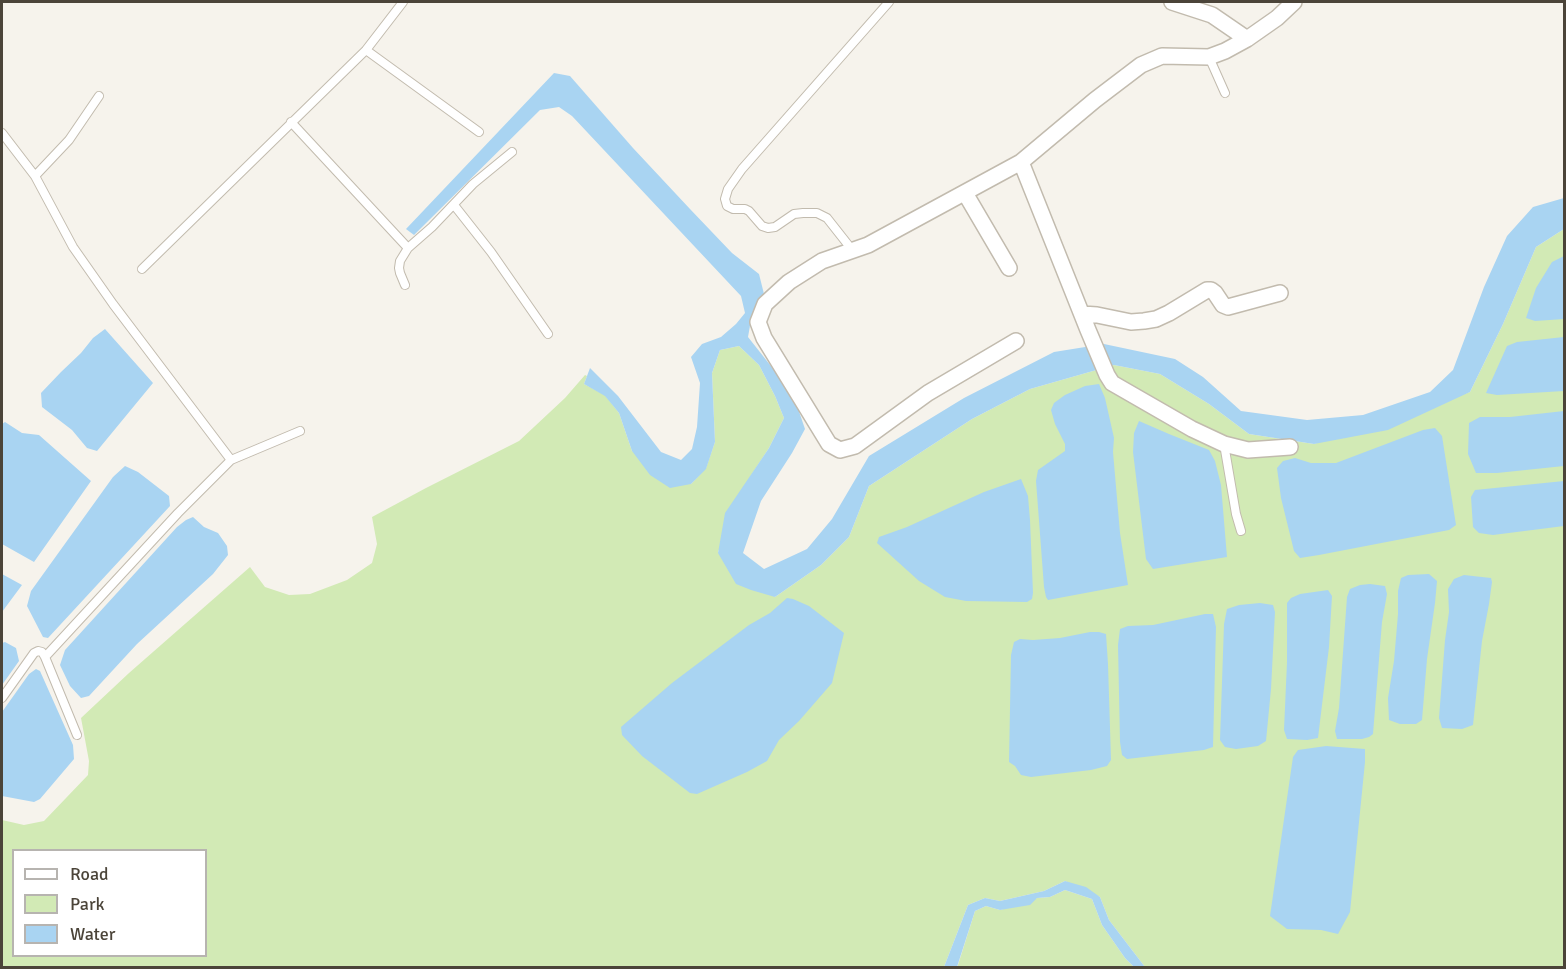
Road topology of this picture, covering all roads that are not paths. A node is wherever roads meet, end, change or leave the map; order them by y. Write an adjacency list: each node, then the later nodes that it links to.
1 (403, 2): 6 (lane)
2 (889, 2): 19 (lane)
3 (1172, 2): 5 (street)
4 (1294, 2): 5 (street)
5 (1247, 39): 7 (street)
6 (366, 50): 10 (lane); 11 (lane)
7 (1209, 57): 8 (lane); 14 (street)
8 (1226, 93)
9 (99, 96): 15 (lane)
10 (291, 122): 18 (lane); 21 (lane)
11 (479, 132)
12 (2, 133): 15 (lane)
13 (512, 152): 17 (lane)
14 (1021, 162): 16 (street); 24 (street)
15 (35, 176): 30 (lane)
16 (966, 193): 19 (street); 20 (street)
17 (454, 205): 18 (lane); 25 (lane)
18 (408, 248): 22 (lane)
19 (853, 251): 26 (street)
20 (1010, 268)
21 (142, 269)
22 (405, 285)
23 (1280, 293): 24 (street)
24 (1082, 314): 28 (street)
25 (548, 334)
26 (1017, 340)
27 (300, 431): 30 (lane)
28 (1224, 444): 29 (street); 31 (lane)
29 (1290, 447)
30 (231, 460): 32 (lane)
31 (1241, 531)
32 (45, 657): 33 (lane); 34 (lane)
33 (2, 698)
34 (77, 735)

